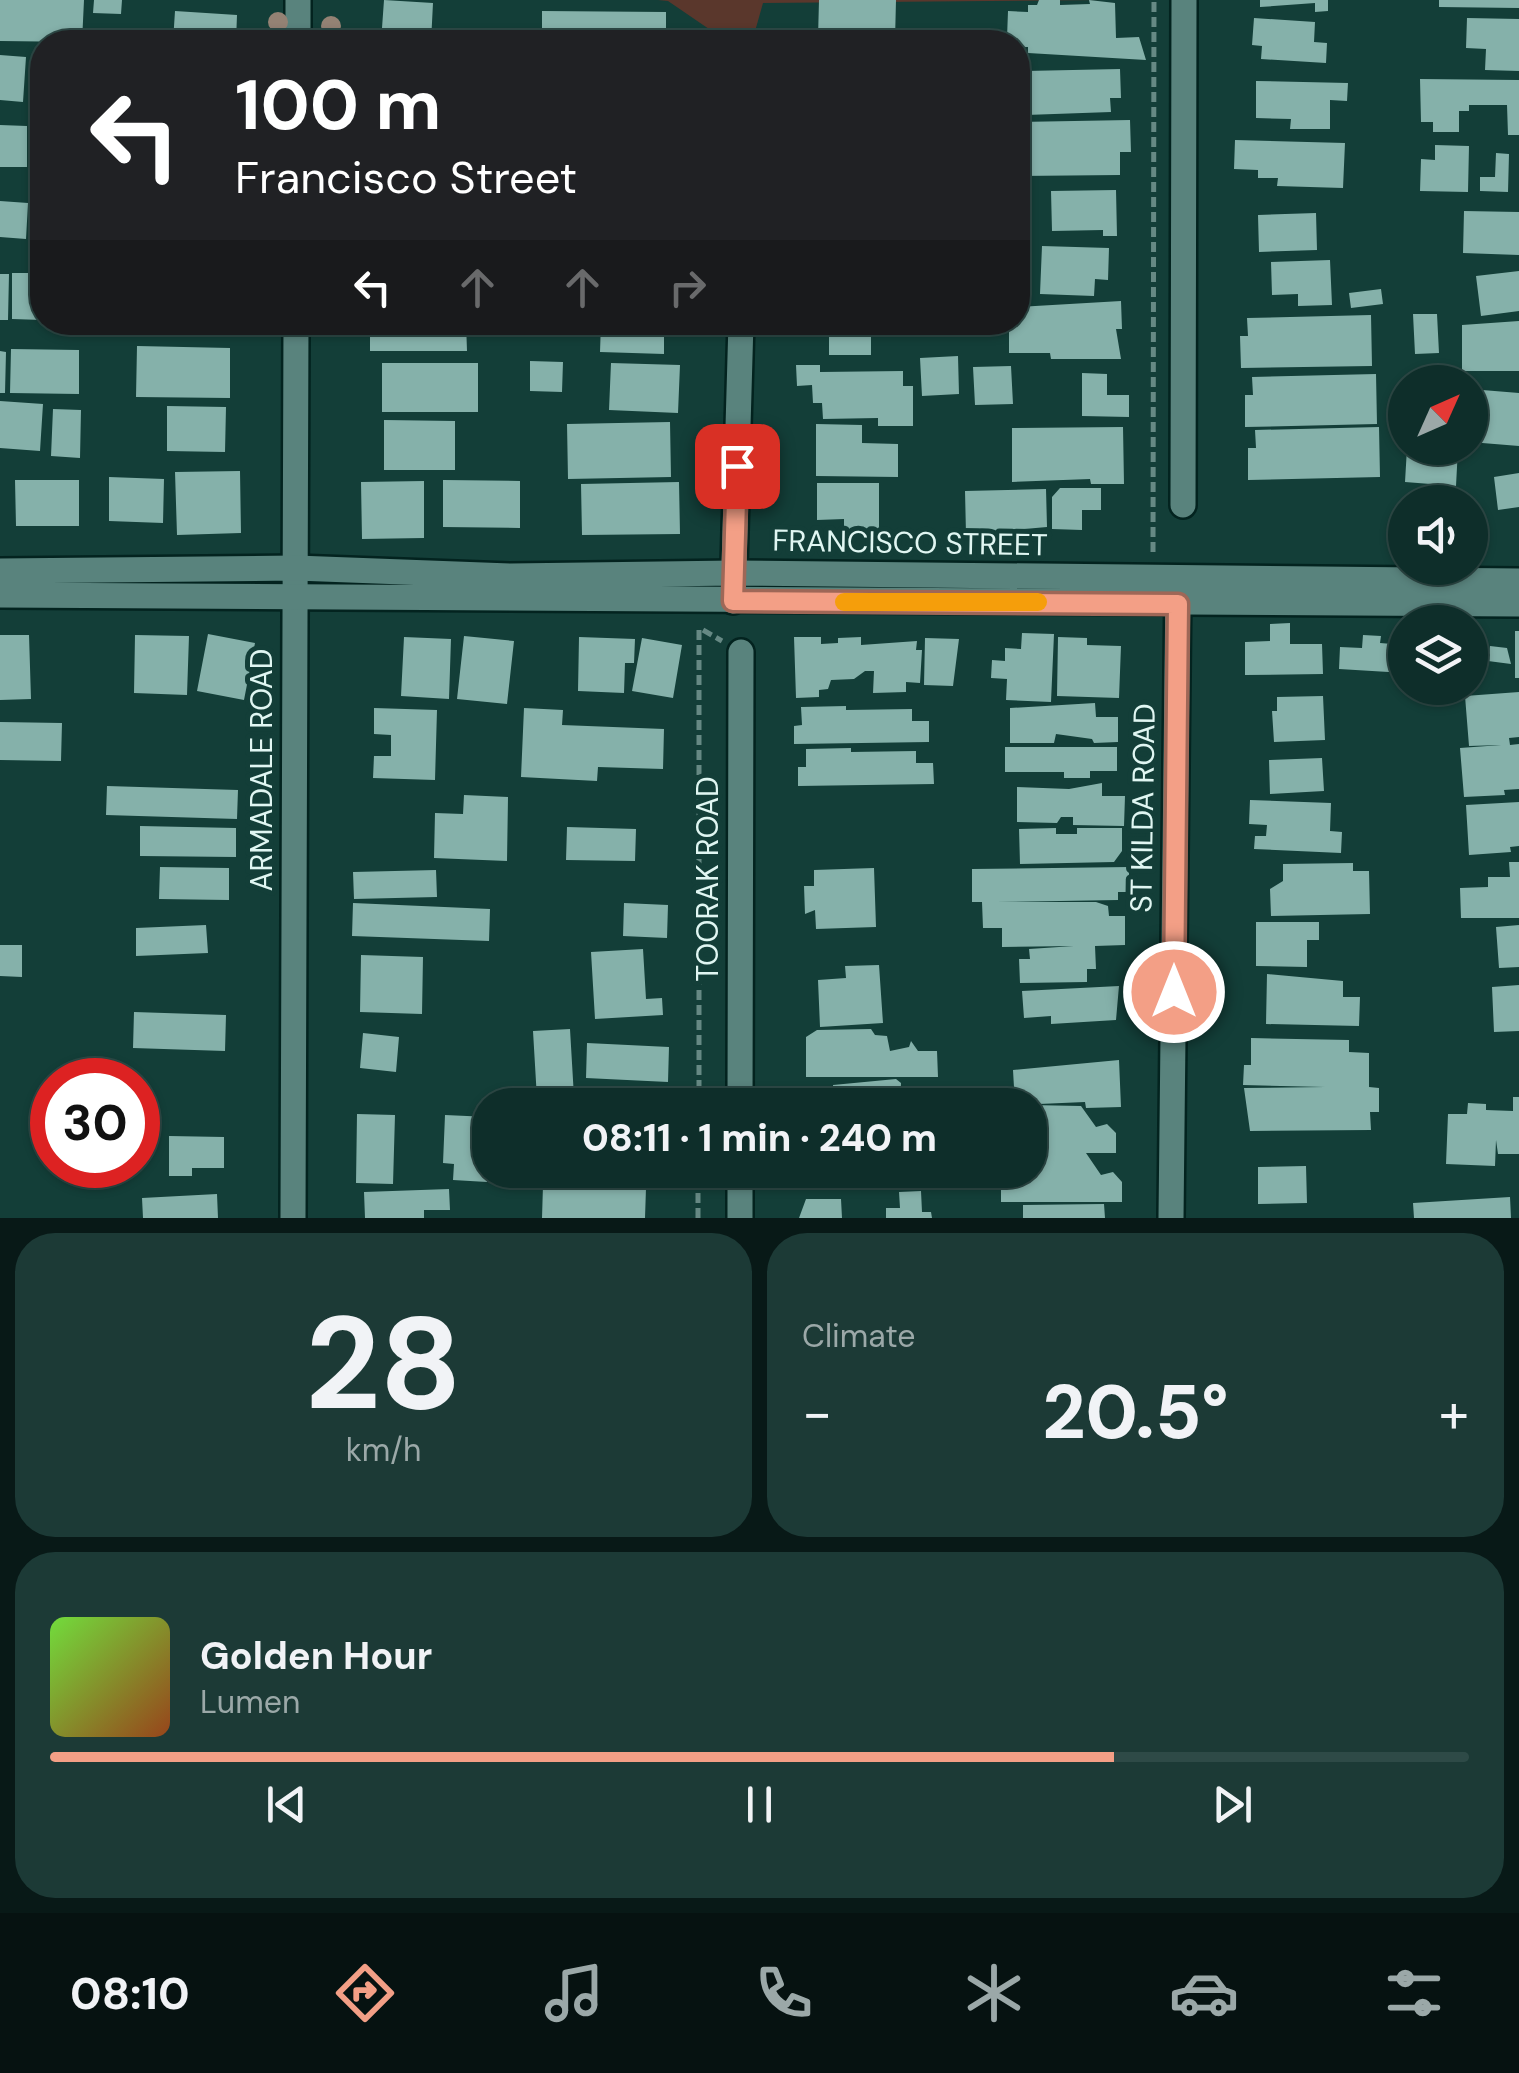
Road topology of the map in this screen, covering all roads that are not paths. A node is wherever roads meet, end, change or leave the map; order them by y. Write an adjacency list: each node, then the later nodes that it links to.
1 (298, 0): 3 (street)
2 (1184, 0): 6 (street)
3 (298, 30)
4 (296, 335): 7 (street, ARMADALE ROAD)
5 (741, 335): 9 (street)
6 (1184, 505)
7 (296, 568): 8 (street, FRANCISCO STREET); 9 (street, FRANCISCO STREET); 13 (street, ARMADALE ROAD)
8 (0, 571)
9 (734, 572): 11 (street, FRANCISCO STREET); 14 (street)
10 (1519, 580): 11 (street, FRANCISCO STREET)
11 (1170, 587): 14 (street, FRANCISCO STREET); 15 (street, FRANCISCO STREET); 21 (street, ST KILDA ROAD)
12 (0, 595): 13 (street, FRANCISCO STREET)
13 (296, 598): 14 (street, FRANCISCO STREET); 19 (street, ARMADALE ROAD)
14 (733, 601)
15 (1519, 604)
16 (741, 652): 17 (street, TOORAK ROAD)
17 (740, 1088)
18 (740, 1188): 20 (street)
19 (293, 1218)
20 (740, 1218)
21 (1171, 1218)

